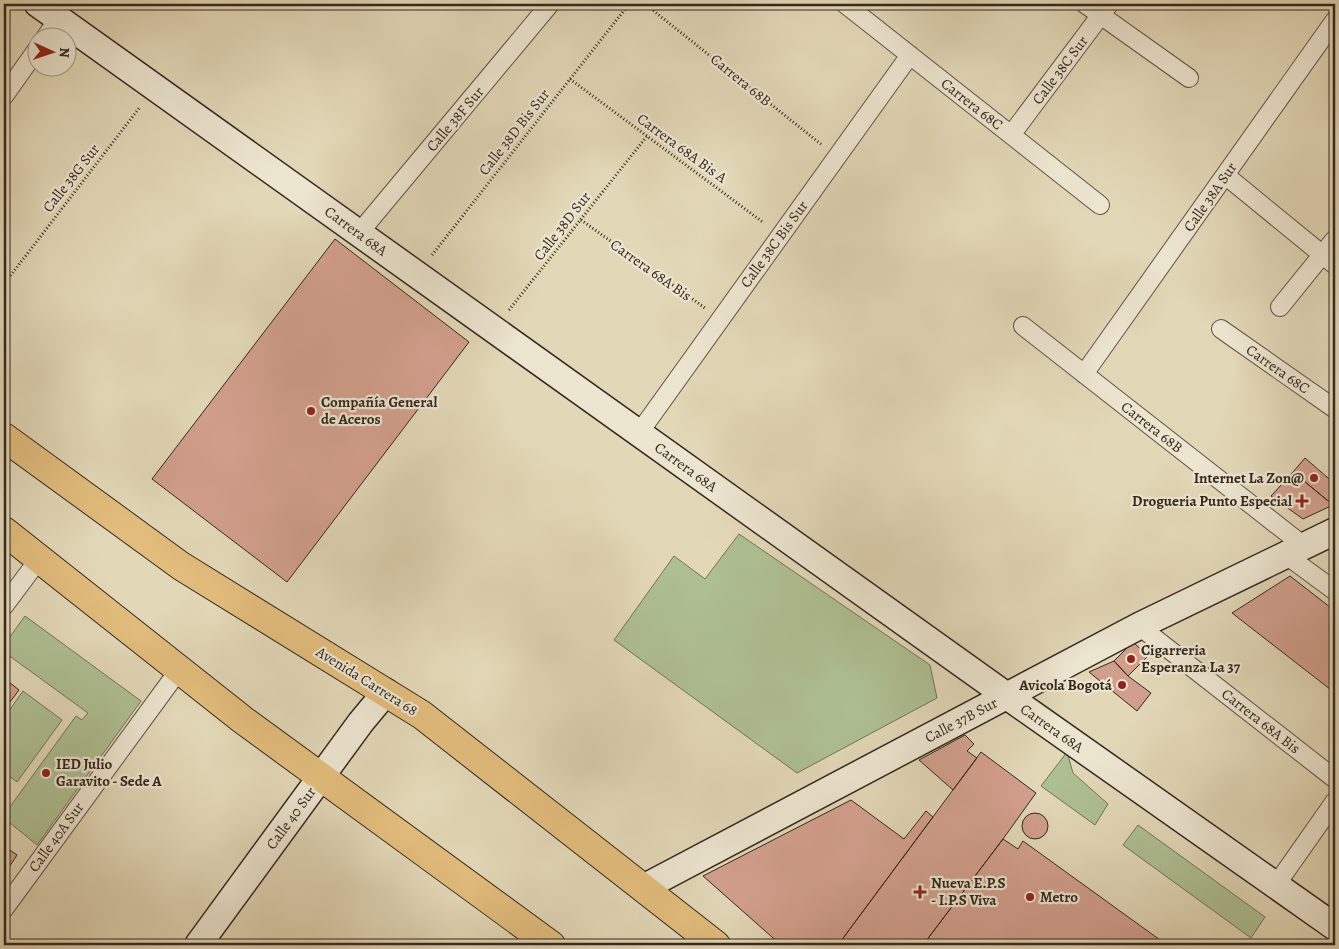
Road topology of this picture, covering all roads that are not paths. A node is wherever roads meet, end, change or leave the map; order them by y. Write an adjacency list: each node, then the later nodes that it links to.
1 (550, 4): 14 (street, Calle 38F Sur)
2 (845, 4): 7 (street, Carrera 68C)
3 (1085, 4): 4 (street)
4 (1105, 9): 9 (street); 11 (street, Calle 38C Sur)
5 (47, 20): 14 (street, Carrera 68A)
6 (1335, 20): 12 (street, Calle 38A Sur)
7 (910, 55): 11 (street, Carrera 68C); 22 (street, Calle 38C Bis Sur)
8 (28, 62): 10 (street)
9 (1189, 78)
10 (4, 96)
11 (1012, 135): 13 (street, Carrera 68C)
12 (1225, 175): 16 (street); 20 (street, Calle 38A Sur)
13 (1100, 205)
14 (359, 233): 22 (street, Carrera 68A)
15 (1335, 239): 16 (street)
16 (1329, 260): 17 (street)
17 (1280, 307)
18 (1023, 326): 20 (street, Carrera 68B)
19 (1221, 329): 21 (street, Carrera 68C)
20 (1084, 374): 26 (street, Carrera 68B)
21 (1335, 409)
22 (639, 433): 33 (street, Carrera 68A)
23 (4, 437): 32 (main road, Avenida Carrera 68)
24 (4, 531): 27 (main road)
25 (1335, 531): 26 (street, Calle 37B Sur)
26 (1295, 550): 28 (street, Carrera 68B); 30 (street, Calle 37B Sur)
27 (39, 559): 29 (street); 31 (main road)
28 (1335, 591)
29 (4, 606)
30 (1139, 626): 33 (street, Calle 37B Sur); 35 (street, Carrera 68A Bis)
31 (179, 670): 34 (main road); 39 (street, Calle 40A Sur)
32 (386, 692): 34 (street, Calle 40 Sur); 38 (main road, Avenida Carrera 68)
33 (1007, 696): 37 (street, Carrera 68A); 38 (street, Calle 37B Sur)
34 (320, 777): 41 (street, Calle 40 Sur); 42 (main road)
35 (1335, 779)
36 (1335, 801): 37 (street)
37 (1276, 885): 40 (street, Carrera 68A)
38 (643, 888): 43 (main road, Avenida Carrera 68)
39 (4, 908)
40 (1335, 927)
41 (198, 945)
42 (551, 945)
43 (716, 945)

